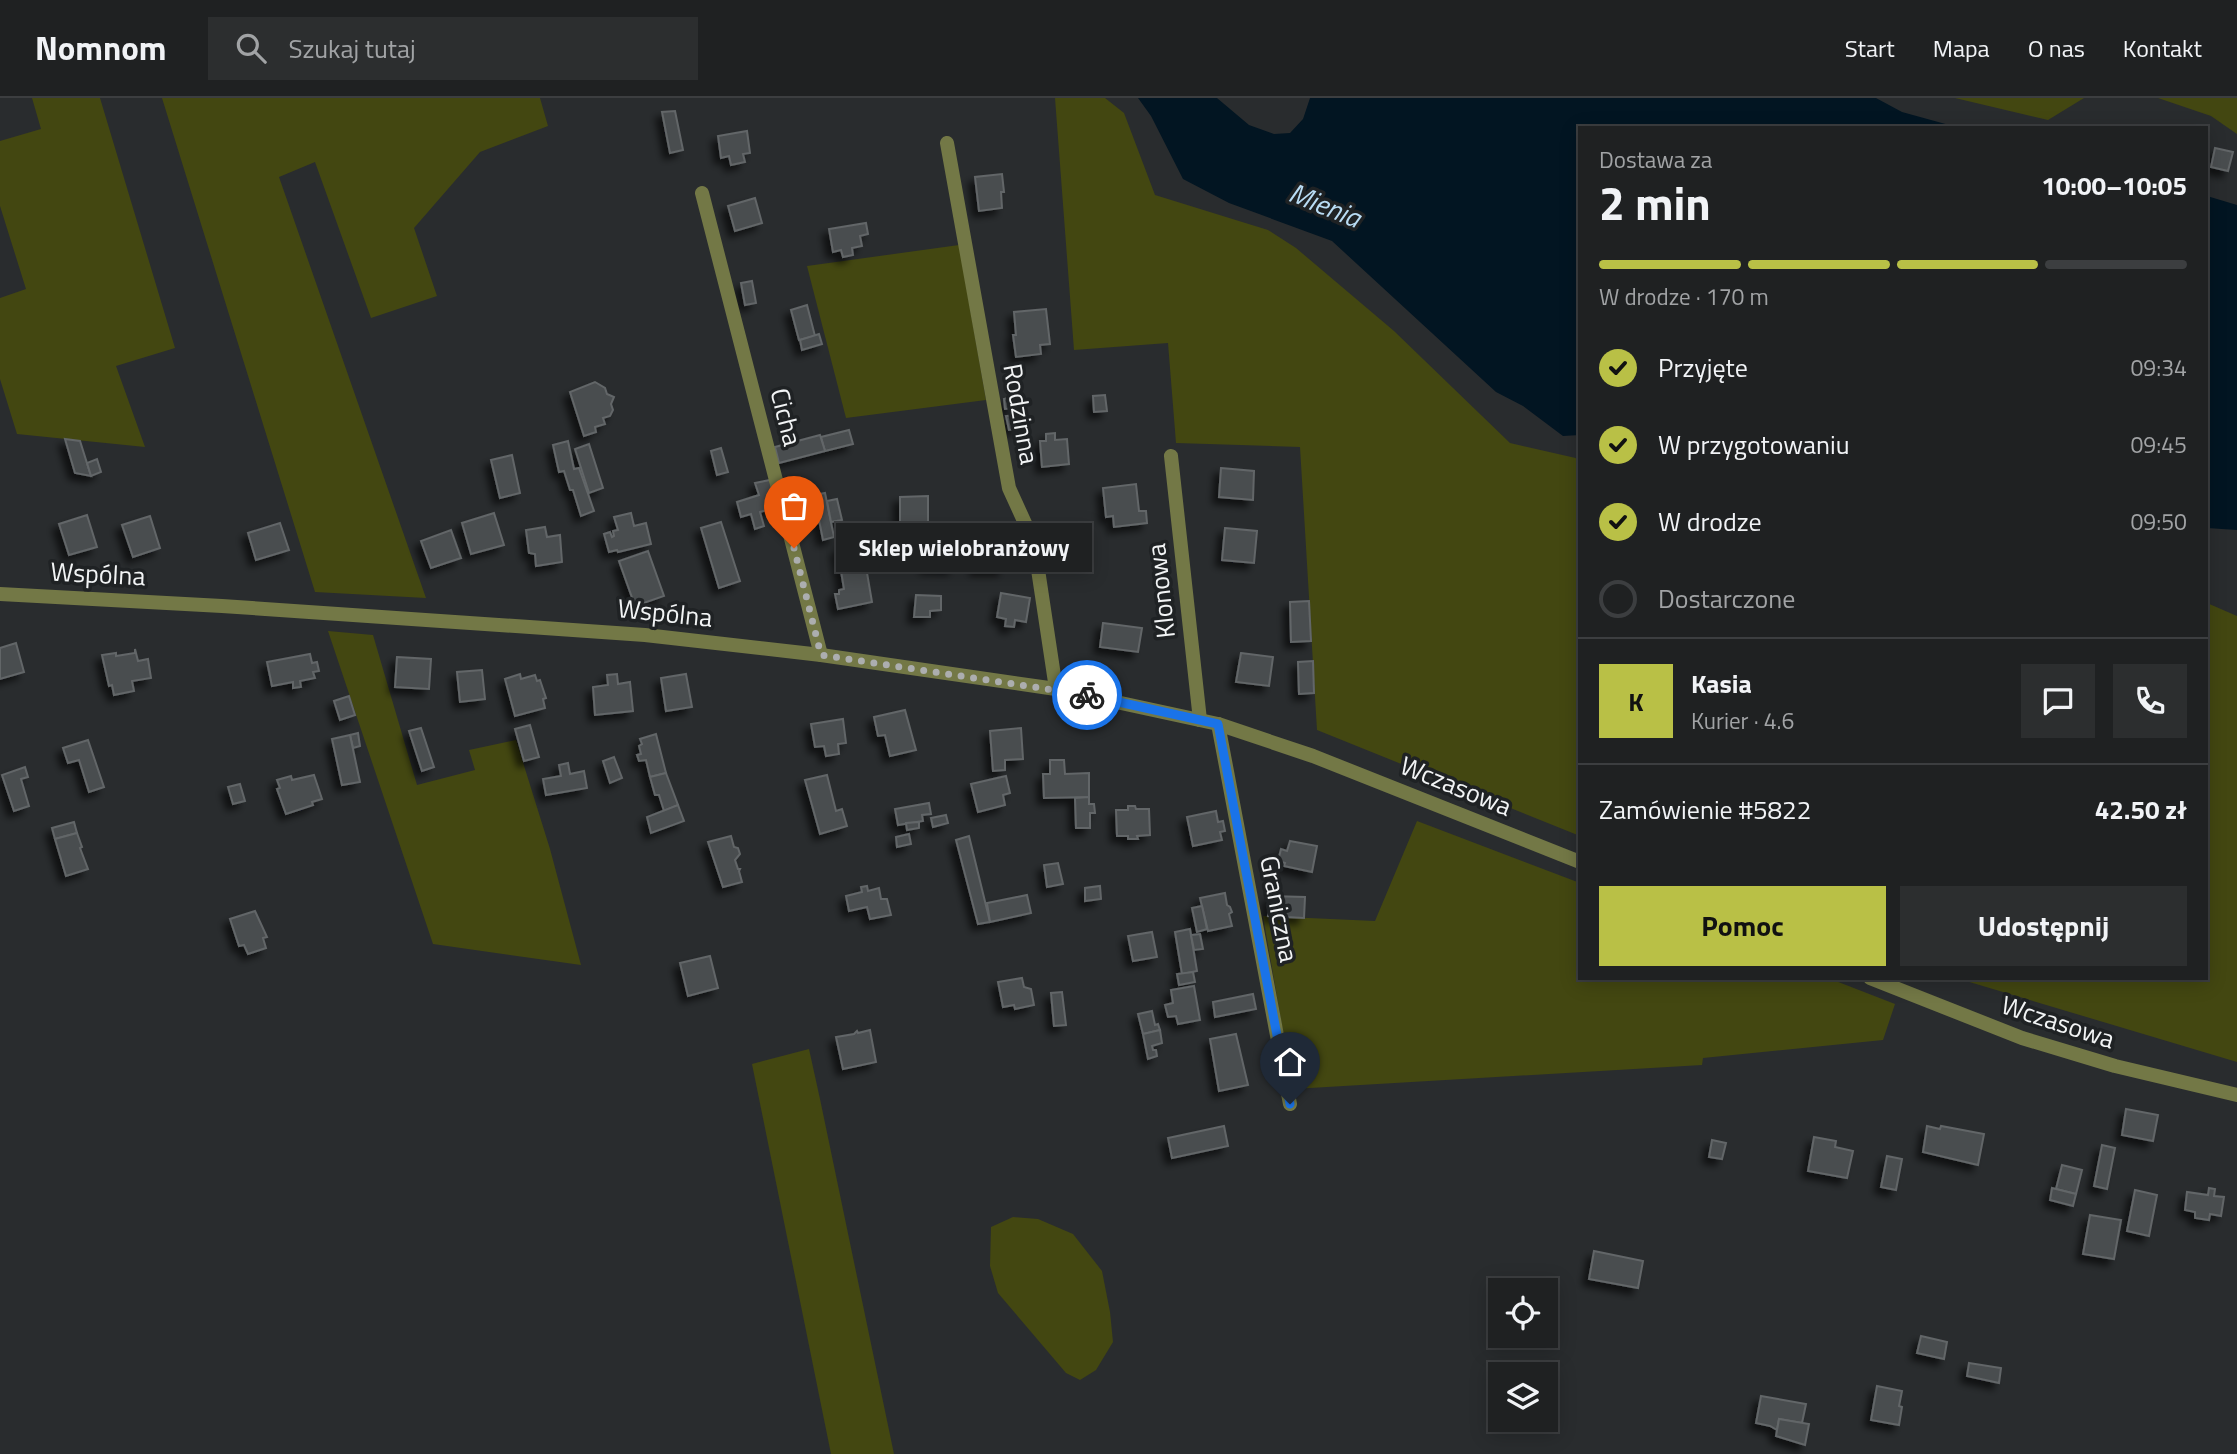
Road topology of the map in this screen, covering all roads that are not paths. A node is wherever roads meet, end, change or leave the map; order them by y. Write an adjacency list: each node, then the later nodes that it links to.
1 (947, 143): 6 (street, Rodzinna)
2 (702, 192): 5 (street, Cicha)
3 (1171, 456): 7 (street, Klonowa)
4 (0, 594): 5 (street, Wspólna)
5 (821, 655): 6 (street, Wspólna)
6 (1056, 689): 7 (street, Wspólna)
7 (1199, 720): 8 (street, Wspólna)
8 (1218, 724): 9 (street, Wspólna); 13 (street, Graniczna)
9 (1313, 756): 10 (street, Wczasowa)
10 (1578, 861)
11 (1875, 980): 12 (street, Wczasowa)
12 (2237, 1095)
13 (1290, 1104)

